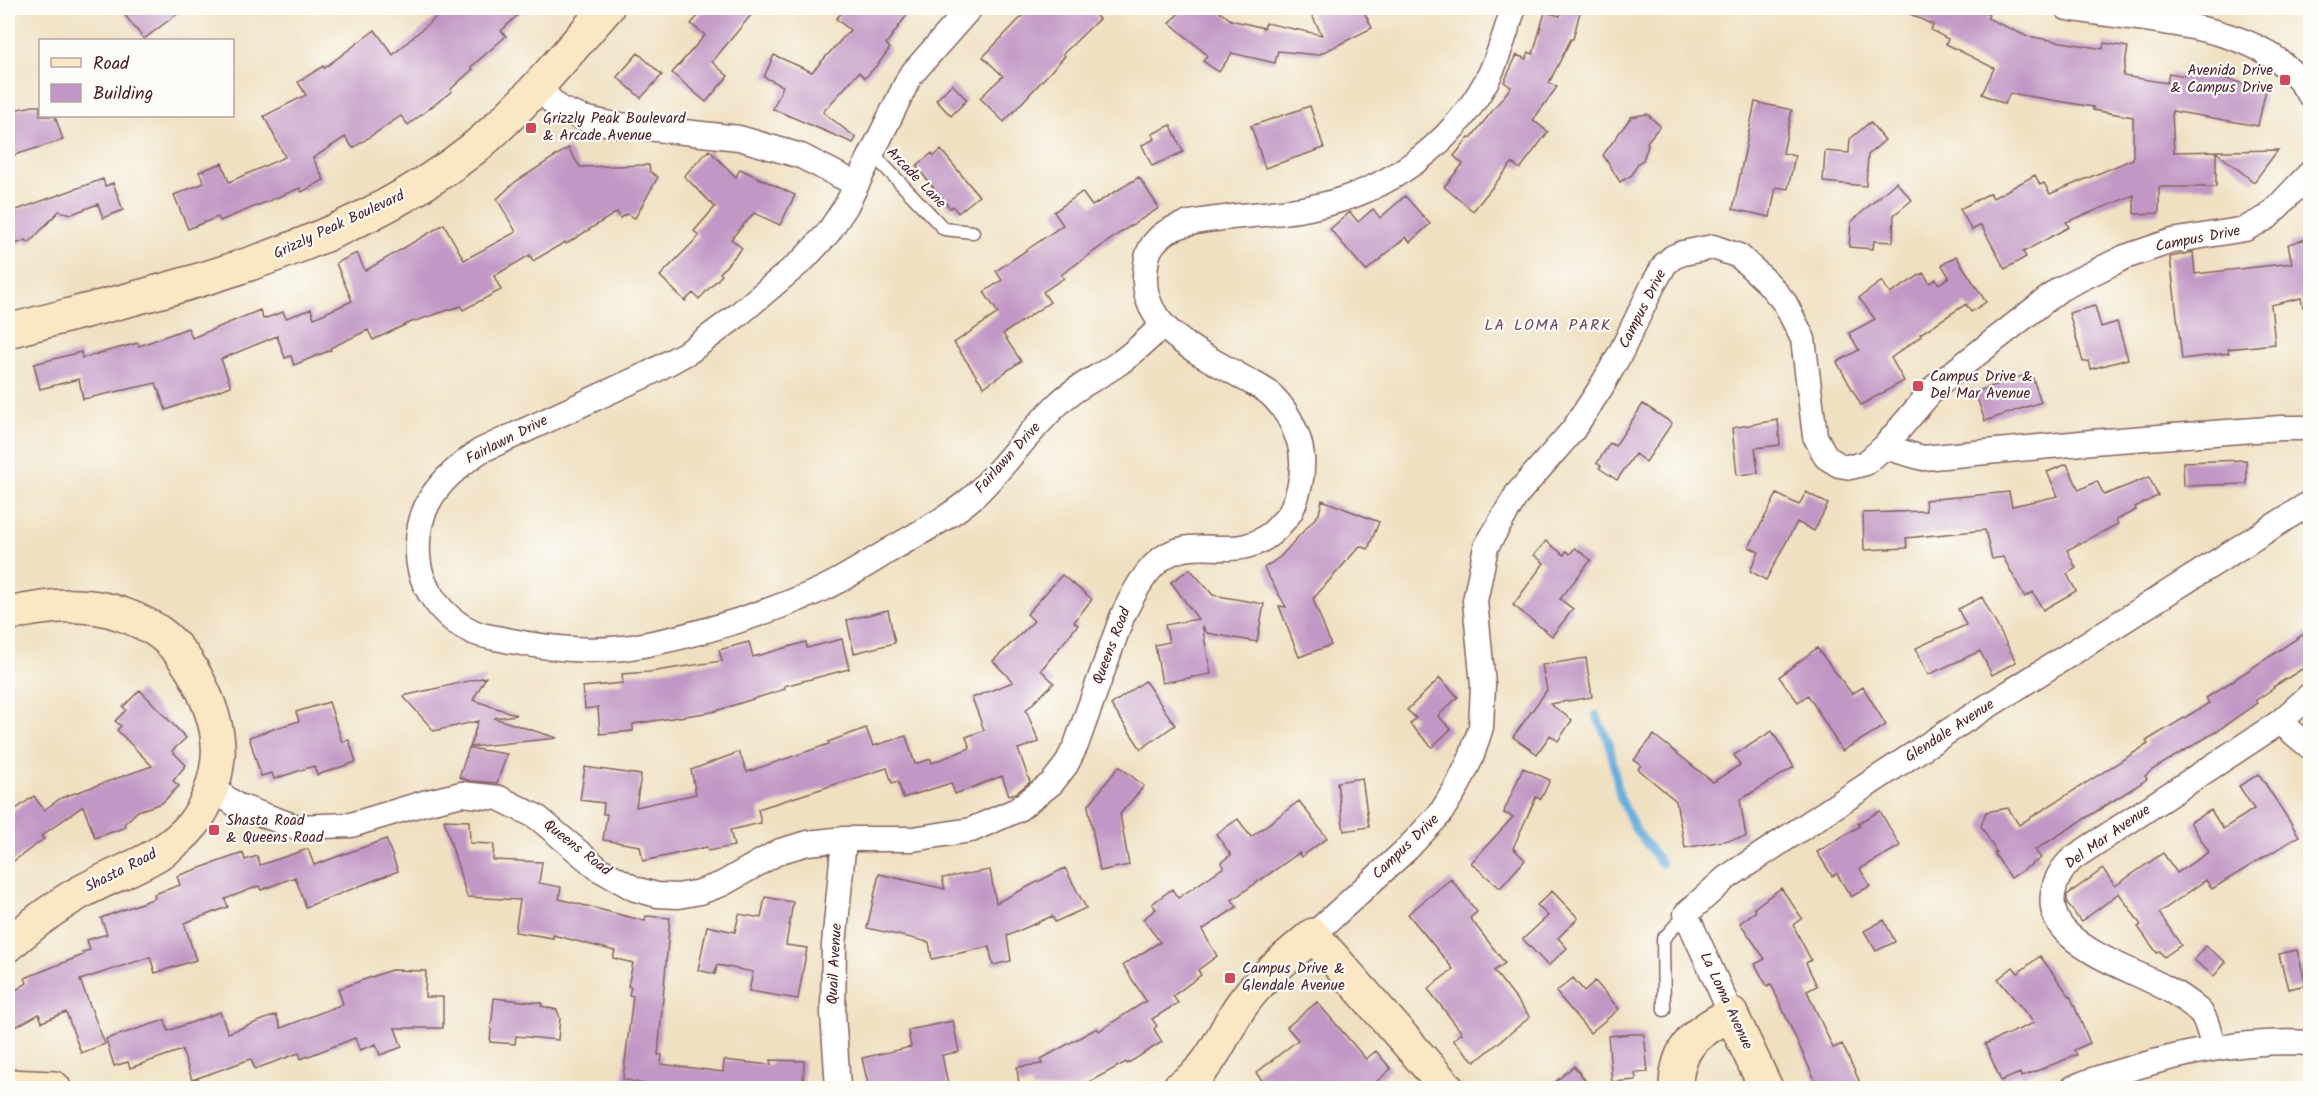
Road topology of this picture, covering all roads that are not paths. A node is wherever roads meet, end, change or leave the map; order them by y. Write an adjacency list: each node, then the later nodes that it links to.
1 (607, 8): 5 (street, Grizzly Peak Boulevard)
2 (970, 8): 7 (street, Fairlawn Drive)
3 (1514, 8): 11 (street, Queens Road)
4 (2082, 9): 6 (street)
5 (537, 87): 9 (street); 12 (street, Grizzly Peak Boulevard)
6 (2310, 95)
7 (871, 152): 9 (street, Fairlawn Drive); 10 (lane, Arcade Lane)
8 (2310, 173): 14 (street, Campus Drive)
9 (856, 184): 11 (street, Fairlawn Drive)
10 (974, 232)
11 (1162, 326): 21 (street, Queens Road)
12 (8, 332)
13 (2310, 428): 14 (street)
14 (1884, 447): 23 (street, Campus Drive)
15 (2310, 503): 22 (street, Glendale Avenue)
16 (8, 614): 20 (street, Shasta Road)
17 (2310, 695): 18 (street, Del Mar Avenue)
18 (2280, 722): 19 (street); 28 (street, Del Mar Avenue)
19 (2310, 747)
20 (212, 788): 21 (street, Queens Road); 24 (street, Shasta Road)
21 (844, 839): 31 (street, Quail Avenue)
22 (1686, 914): 25 (lane, Glendale Avenue); 26 (street, La Loma Avenue)
23 (1313, 935): 32 (street, Campus Drive); 33 (street)
24 (8, 945)
25 (1664, 1010)
26 (1731, 1014): 34 (street); 35 (street, La Loma Avenue)
27 (2310, 1043): 28 (street)
28 (2214, 1047): 36 (street)
29 (8, 1086): 30 (street)
30 (54, 1089)
31 (838, 1089)
32 (1179, 1089)
33 (1447, 1089)
34 (1676, 1089)
35 (1766, 1089)
36 (2073, 1089)

